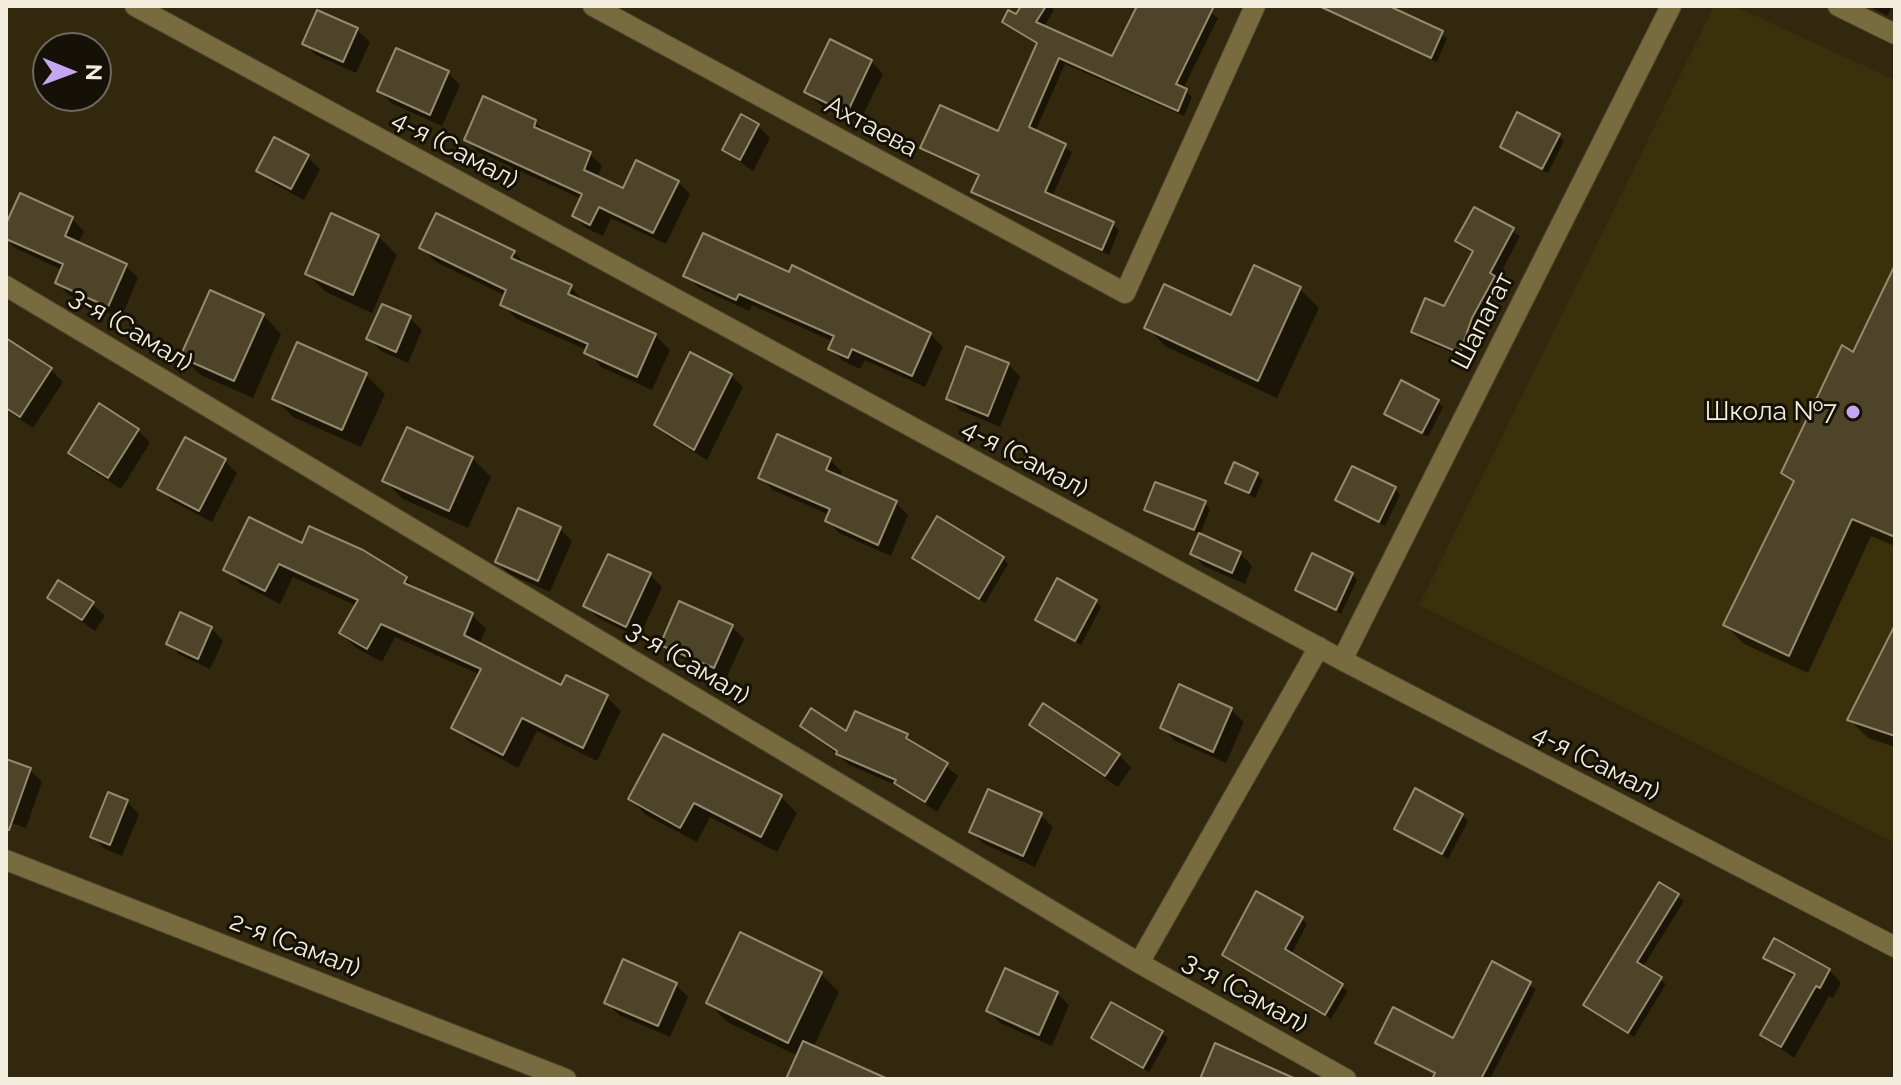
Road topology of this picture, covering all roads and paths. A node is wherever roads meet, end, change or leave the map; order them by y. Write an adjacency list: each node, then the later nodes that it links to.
1 (135, 6): 8 (street, 4-я (Самал))
2 (593, 6): 3 (street, Ахтаева)
3 (1255, 6)
4 (1671, 6): 9 (street, Шапагат)
5 (1838, 6): 6 (street)
6 (1895, 34)
7 (6, 286): 12 (street, 3-я (Самал))
8 (1319, 647): 9 (street, 4-я (Самал)); 12 (street)
9 (1342, 660): 11 (street, 4-я (Самал))
10 (6, 860): 13 (street, 2-я (Самал))
11 (1895, 947)
12 (1139, 963): 14 (street, 3-я (Самал))
13 (566, 1079)
14 (1346, 1079)

